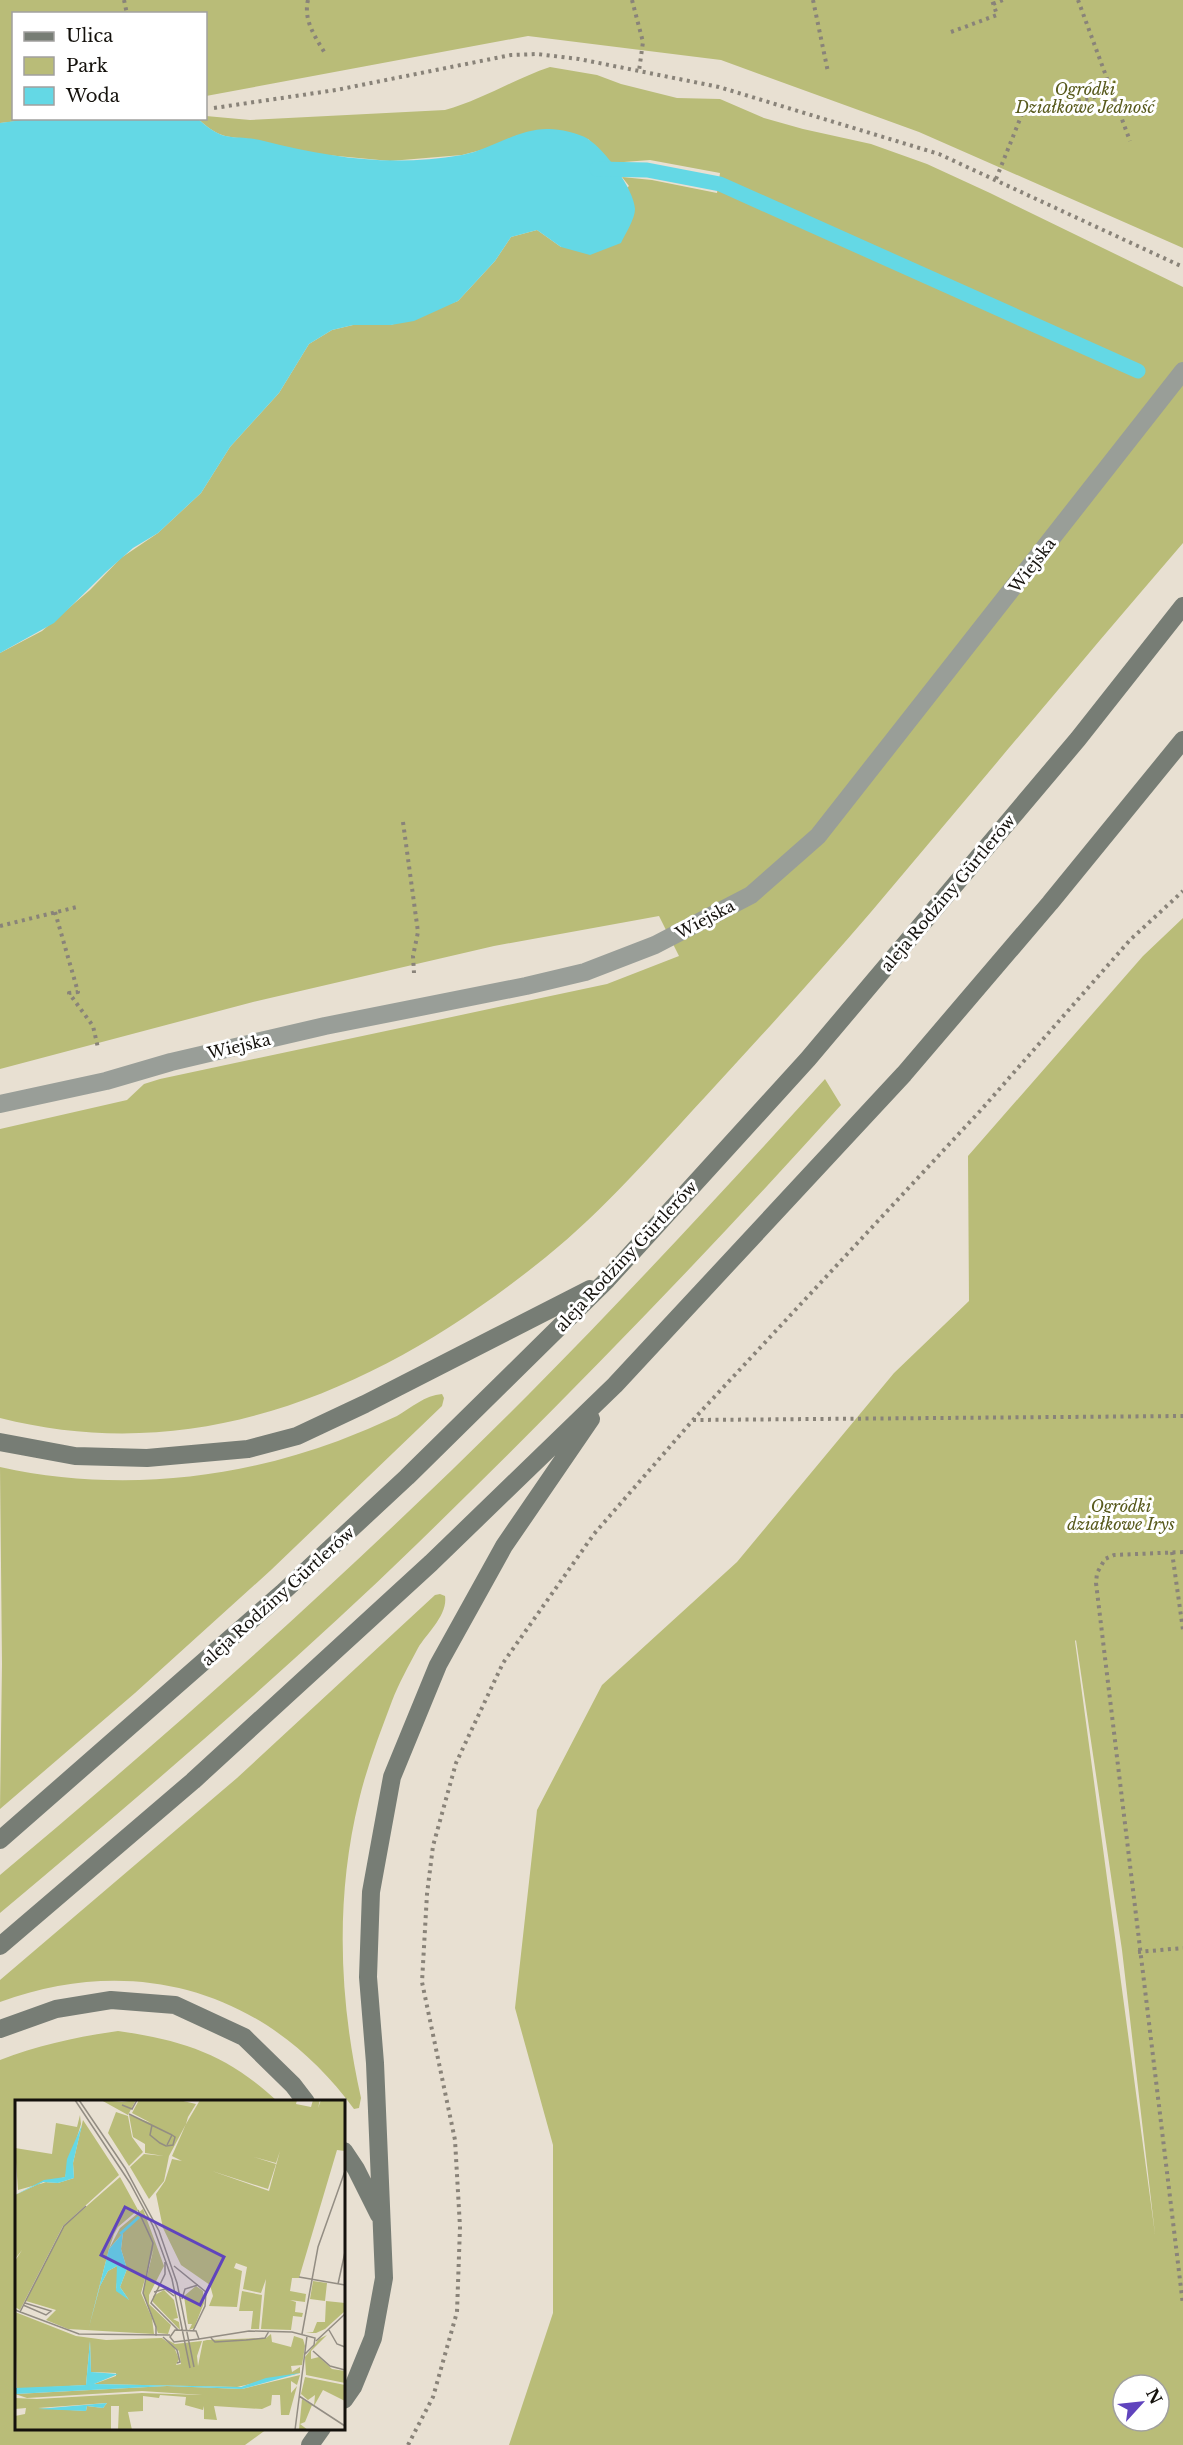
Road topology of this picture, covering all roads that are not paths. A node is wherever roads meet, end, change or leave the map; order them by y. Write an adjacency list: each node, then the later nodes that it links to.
1 (1183, 371): 4 (street, Wiejska)
2 (1183, 606): 5 (main road, aleja Rodziny Gürtlerów)
3 (1183, 740): 6 (main road)
4 (0, 1104)
5 (607, 1280): 7 (main road); 8 (main road, aleja Rodziny Gürtlerów)
6 (615, 1385): 9 (main road); 13 (main road)
7 (0, 1442)
8 (0, 1840)
9 (0, 1946)
10 (0, 2029): 11 (main road)
11 (304, 2100)
12 (345, 2152): 13 (main road)
13 (382, 2222): 14 (main road)
14 (345, 2399)
15 (321, 2430): 16 (main road)
16 (310, 2445)

